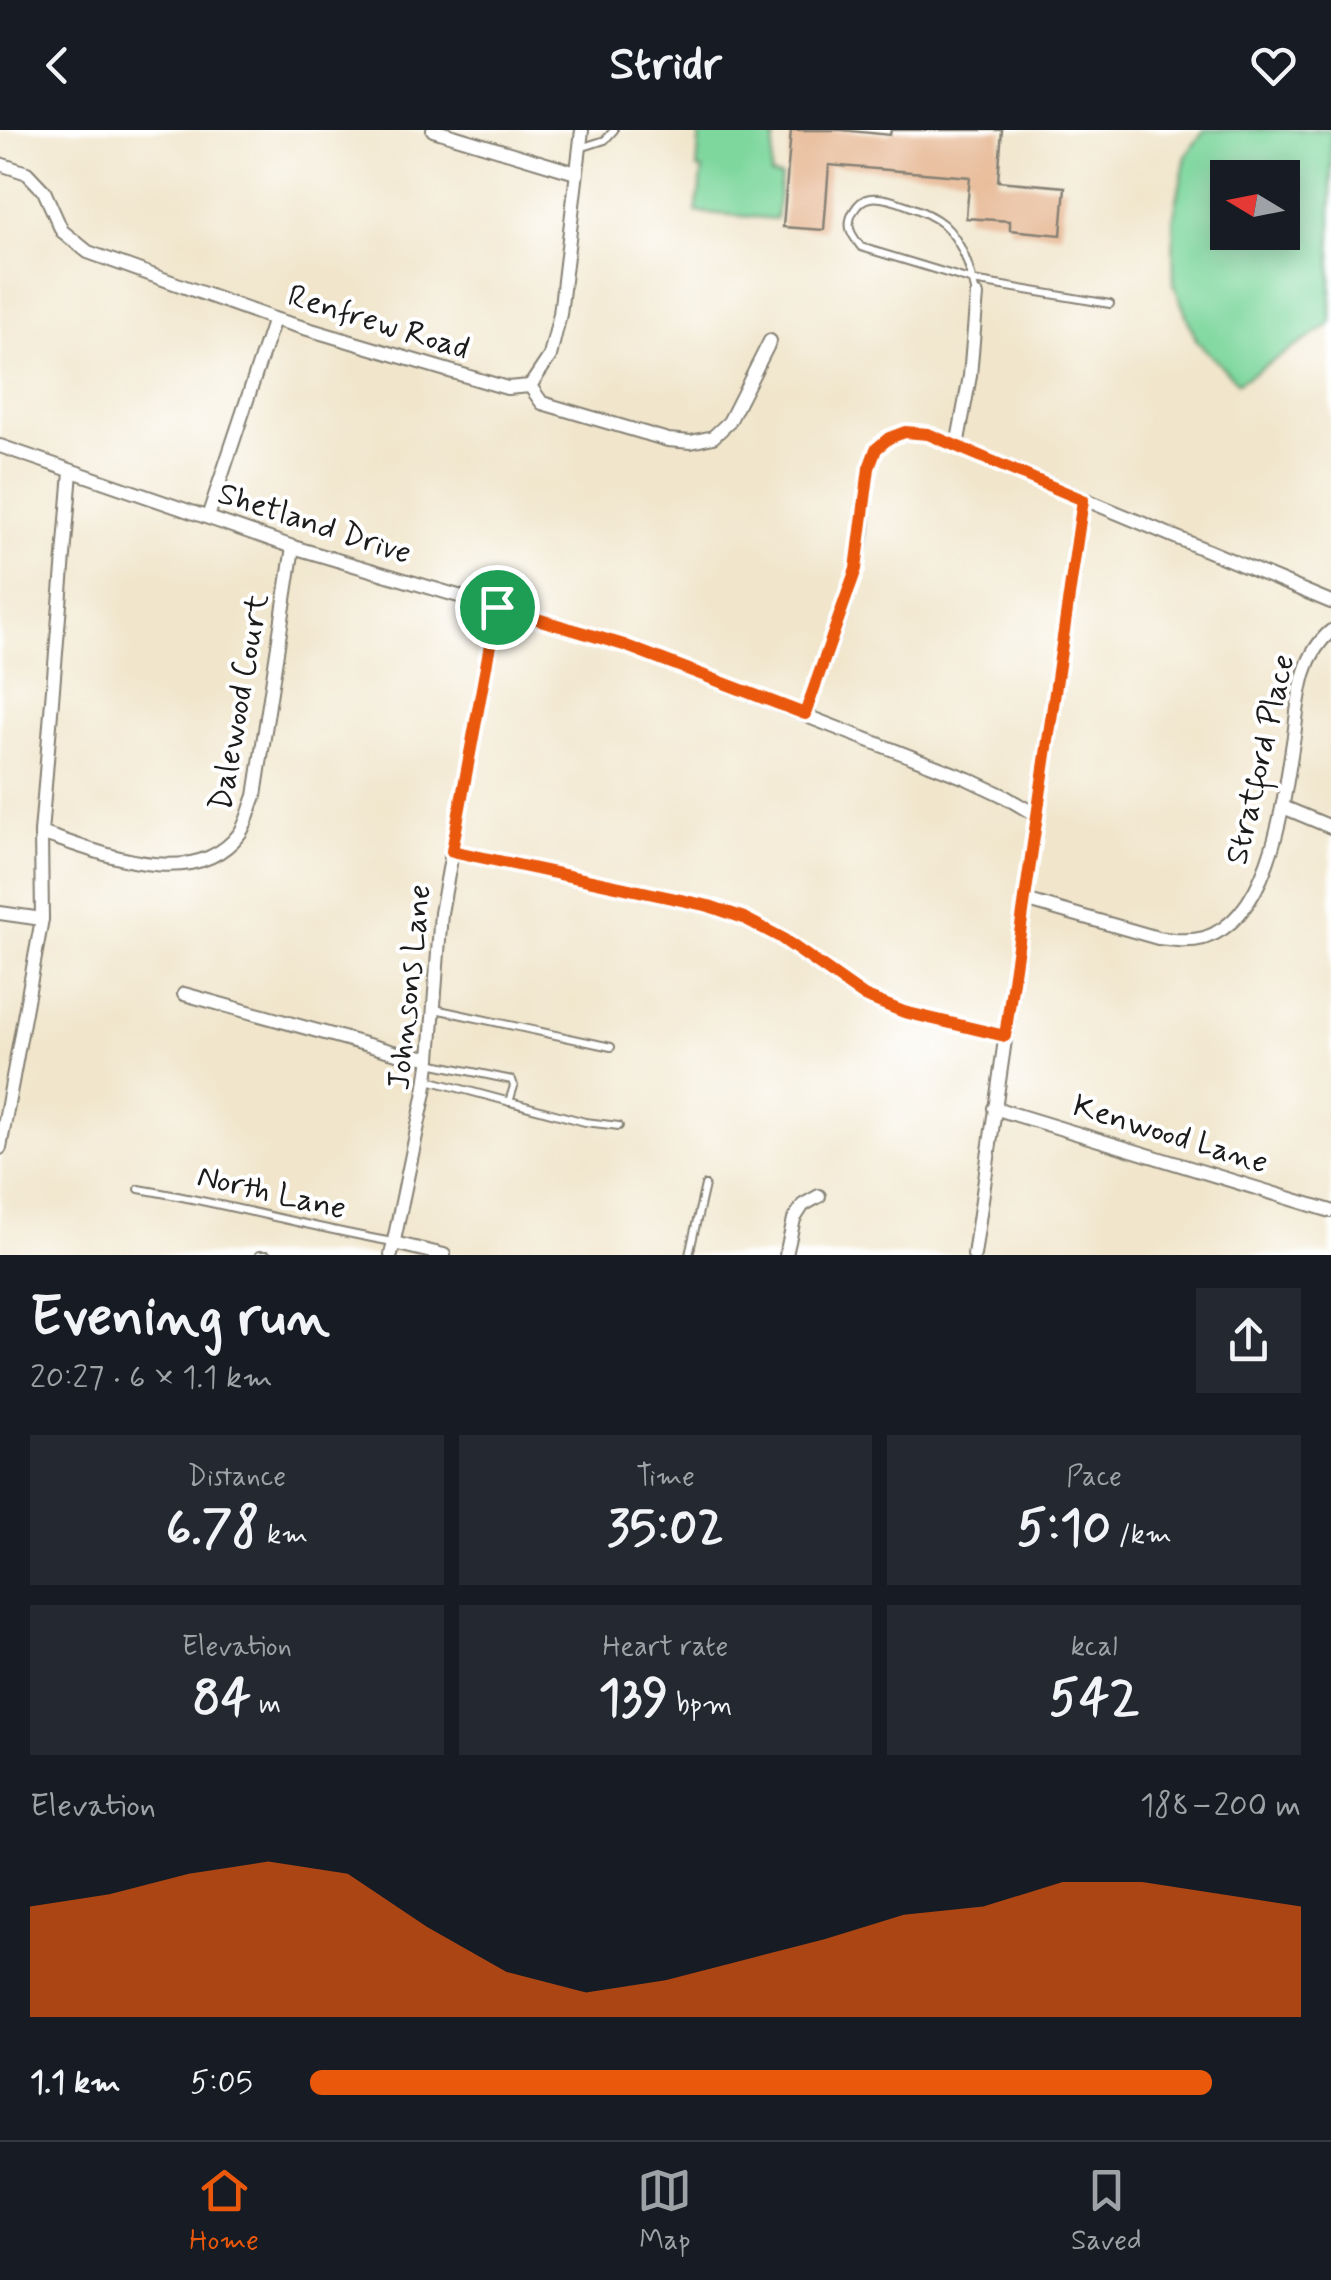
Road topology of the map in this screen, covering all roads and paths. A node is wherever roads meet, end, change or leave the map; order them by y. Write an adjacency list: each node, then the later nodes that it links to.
1 (434, 130): 6 (street)
2 (582, 130): 4 (street)
3 (614, 130): 4 (lane)
4 (579, 149): 6 (street)
5 (0, 164): 9 (street, Renfrew Road)
6 (576, 173): 11 (street)
7 (975, 288): 7 (lane); 8 (lane); 13 (street)
8 (1110, 304)
9 (274, 319): 11 (street, Renfrew Road); 16 (street)
10 (770, 342): 11 (street)
11 (530, 386)
12 (0, 446): 14 (street, Shetland Drive)
13 (957, 446): 15 (street); 21 (street)
14 (70, 472): 16 (street, Shetland Drive); 25 (street)
15 (1083, 500): 18 (street); 23 (street)
16 (208, 517): 17 (street, Shetland Drive)
17 (293, 547): 19 (street, Shetland Drive); 25 (street, Dalewood Court)
18 (1331, 602)
19 (497, 607): 21 (street, Shetland Drive); 26 (street, Johnsons Lane)
20 (1331, 632): 22 (street, Stratford Place)
21 (805, 714): 23 (street, Shetland Drive)
22 (1282, 806): 24 (street); 27 (street, Stratford Place)
23 (1036, 815): 27 (street)
24 (1331, 827)
25 (41, 833): 29 (street)
26 (452, 851): 31 (street, Johnsons Lane); 32 (street)
27 (1025, 900): 32 (street)
28 (0, 913): 29 (street)
29 (42, 919): 39 (street)
30 (184, 994): 34 (street)
31 (434, 1009): 33 (lane); 34 (street, Johnsons Lane)
32 (1005, 1036): 37 (street)
33 (610, 1047)
34 (430, 1061): 35 (street, Johnsons Lane); 36 (lane)
35 (427, 1080): 36 (lane); 44 (street, Johnsons Lane)
36 (509, 1102): 38 (lane)
37 (994, 1108): 43 (street, Kenwood Lane); 50 (street)
38 (619, 1126)
39 (0, 1148)
40 (705, 1186): 48 (lane)
41 (139, 1190): 44 (lane, North Lane)
42 (819, 1196): 49 (street)
43 (1331, 1211)
44 (393, 1249): 47 (street)
45 (259, 1255): 46 (lane)
46 (268, 1255)
47 (444, 1255)
48 (689, 1255)
49 (786, 1255)
50 (974, 1255)

